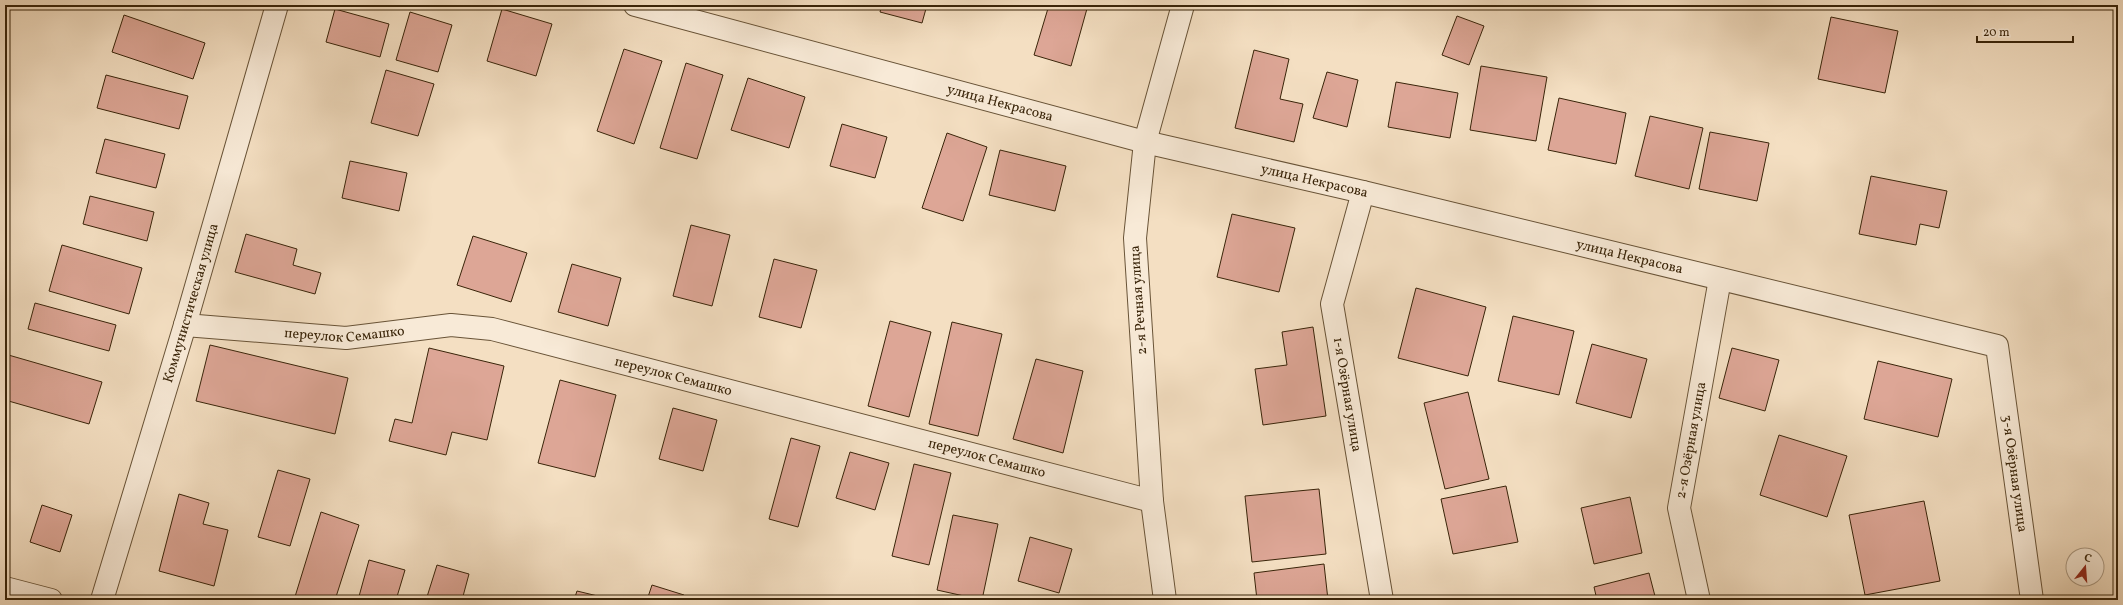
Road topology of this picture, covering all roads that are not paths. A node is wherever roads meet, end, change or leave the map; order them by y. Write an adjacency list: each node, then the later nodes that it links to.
1 (277, 5): 7 (street, Коммунистическая улица)
2 (635, 5): 4 (street, улица Некрасова)
3 (1183, 5): 4 (street, 2-я Речная улица)
4 (1145, 142): 5 (street, улица Некрасова); 9 (street, 2-я Речная улица)
5 (1363, 192): 6 (street, улица Некрасова); 14 (street, 1-я Озёрная улица)
6 (1720, 279): 8 (street, улица Некрасова); 15 (street, 2-я Озёрная улица)
7 (185, 325): 9 (street, переулок Семашко); 12 (street, Коммунистическая улица)
8 (1997, 346): 16 (street, 3-я Озёрная улица)
9 (1152, 500): 13 (street, 2-я Речная улица)
10 (5, 588): 11 (street)
11 (51, 600)
12 (102, 600)
13 (1165, 600)
14 (1382, 600)
15 (1699, 600)
16 (2032, 600)

